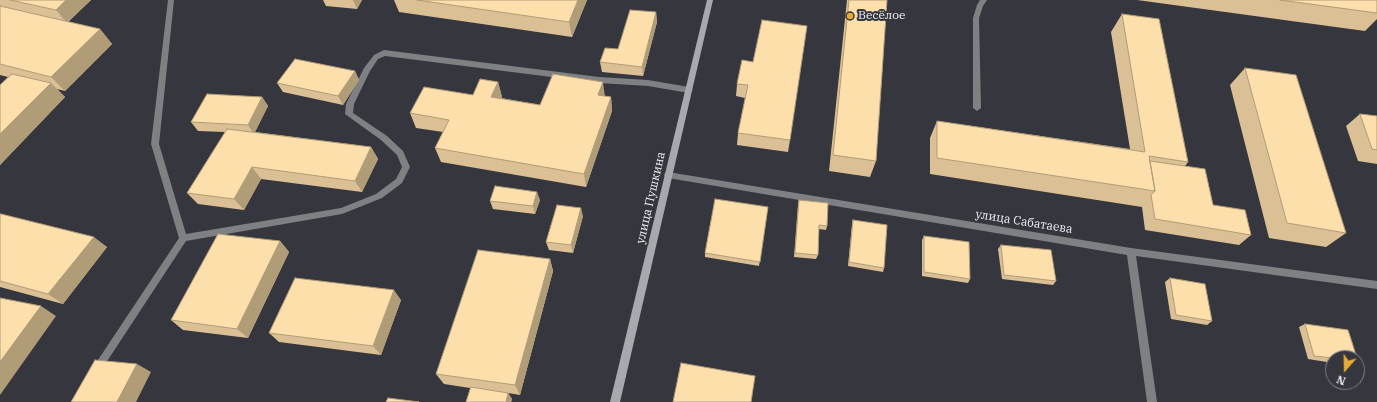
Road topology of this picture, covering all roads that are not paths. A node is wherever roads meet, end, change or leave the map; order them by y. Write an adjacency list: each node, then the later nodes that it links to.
1 (171, 0): 7 (street)
2 (710, 0): 4 (street, улица Пушкина)
3 (984, 0): 5 (street)
4 (689, 90): 6 (street, улица Пушкина); 7 (street)
5 (977, 108)
6 (668, 175): 8 (street, улица Сабатаева); 11 (street, улица Пушкина)
7 (183, 238): 10 (street)
8 (1131, 252): 9 (street, улица Сабатаева); 12 (street)
9 (1377, 286)
10 (94, 375)
11 (615, 402)
12 (1152, 402)

